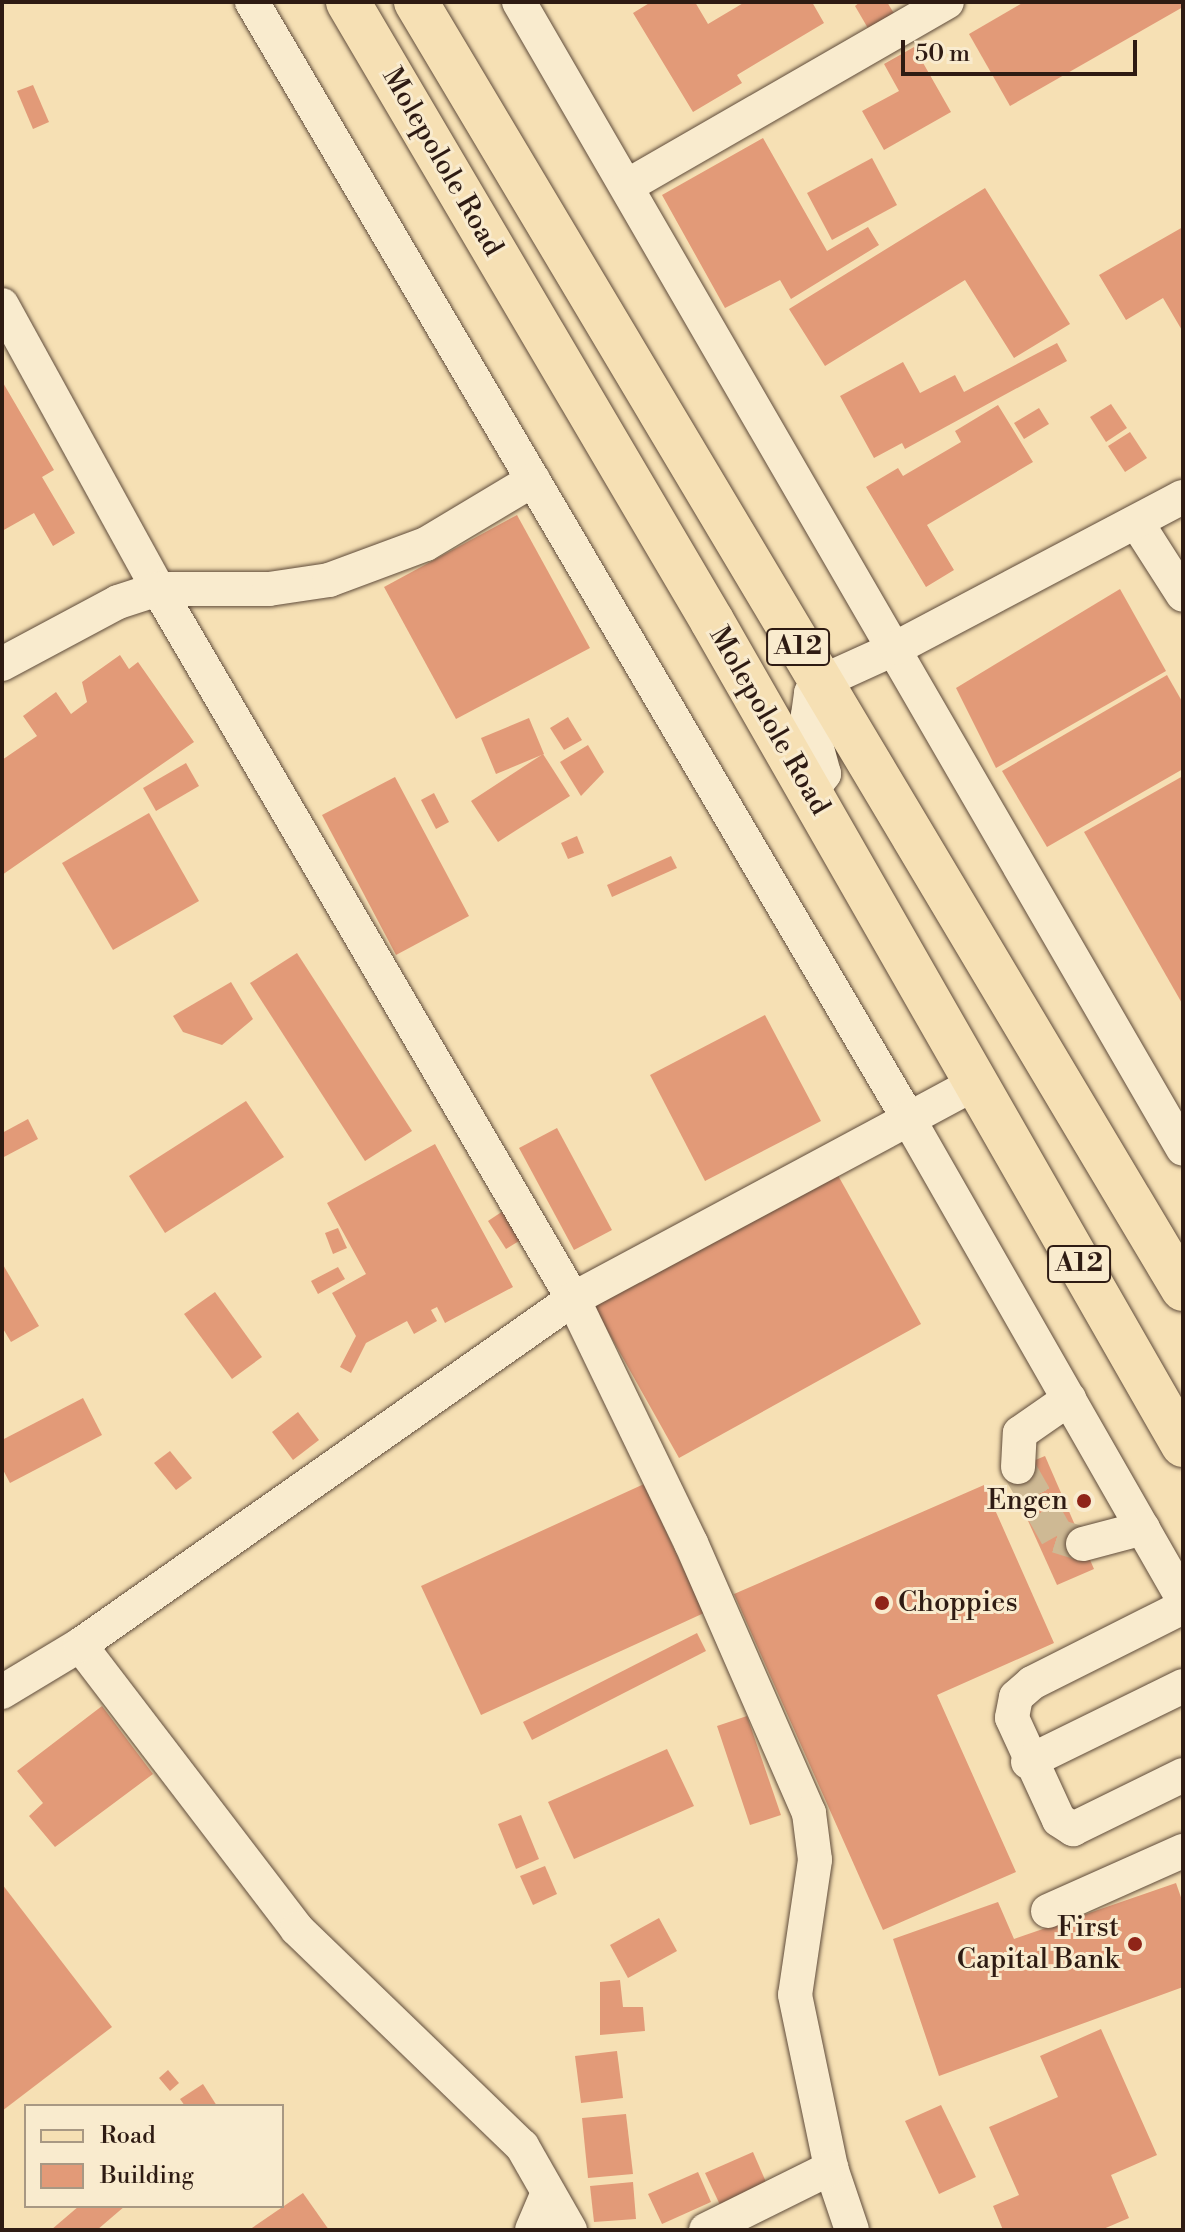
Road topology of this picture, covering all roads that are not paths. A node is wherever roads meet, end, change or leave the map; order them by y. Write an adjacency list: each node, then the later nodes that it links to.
1 (252, 2): 8 (street)
2 (348, 2): 16 (main road, Molepolole Road / A12)
3 (416, 2): 15 (main road, Molepolole Road / A12)
4 (519, 2): 6 (street)
5 (947, 2): 6 (street)
6 (627, 186): 13 (street)
7 (2, 305): 11 (street)
8 (533, 480): 11 (street); 18 (street)
9 (1183, 497): 10 (street)
10 (1137, 523): 12 (street); 13 (street)
11 (158, 589): 14 (street); 21 (street)
12 (1183, 595)
13 (896, 648): 15 (street); 19 (street)
14 (2, 664)
15 (819, 683): 16 (street); 20 (main road, Molepolole Road / A12)
16 (810, 793): 17 (main road, Molepolole Road / A12)
17 (976, 1083): 18 (street); 23 (main road, Molepolole Road / A12)
18 (908, 1118): 21 (street); 22 (street)
19 (1183, 1149)
20 (1183, 1289)
21 (573, 1299): 29 (street); 36 (street)
22 (1069, 1399): 24 (street); 25 (street)
23 (1183, 1445)
24 (1018, 1467)
25 (1143, 1528): 26 (street); 27 (street)
26 (1083, 1544)
27 (1183, 1599)
28 (1183, 1607): 32 (street)
29 (80, 1645): 31 (street); 37 (street)
30 (1183, 1686): 32 (street)
31 (2, 1692)
32 (1028, 1762): 33 (street)
33 (1183, 1775)
34 (1183, 1851): 35 (street)
35 (1048, 1911)
36 (831, 2168): 40 (street); 41 (street)
37 (547, 2195): 38 (street); 39 (street)
38 (532, 2230)
39 (570, 2230)
40 (706, 2230)
41 (852, 2230)

